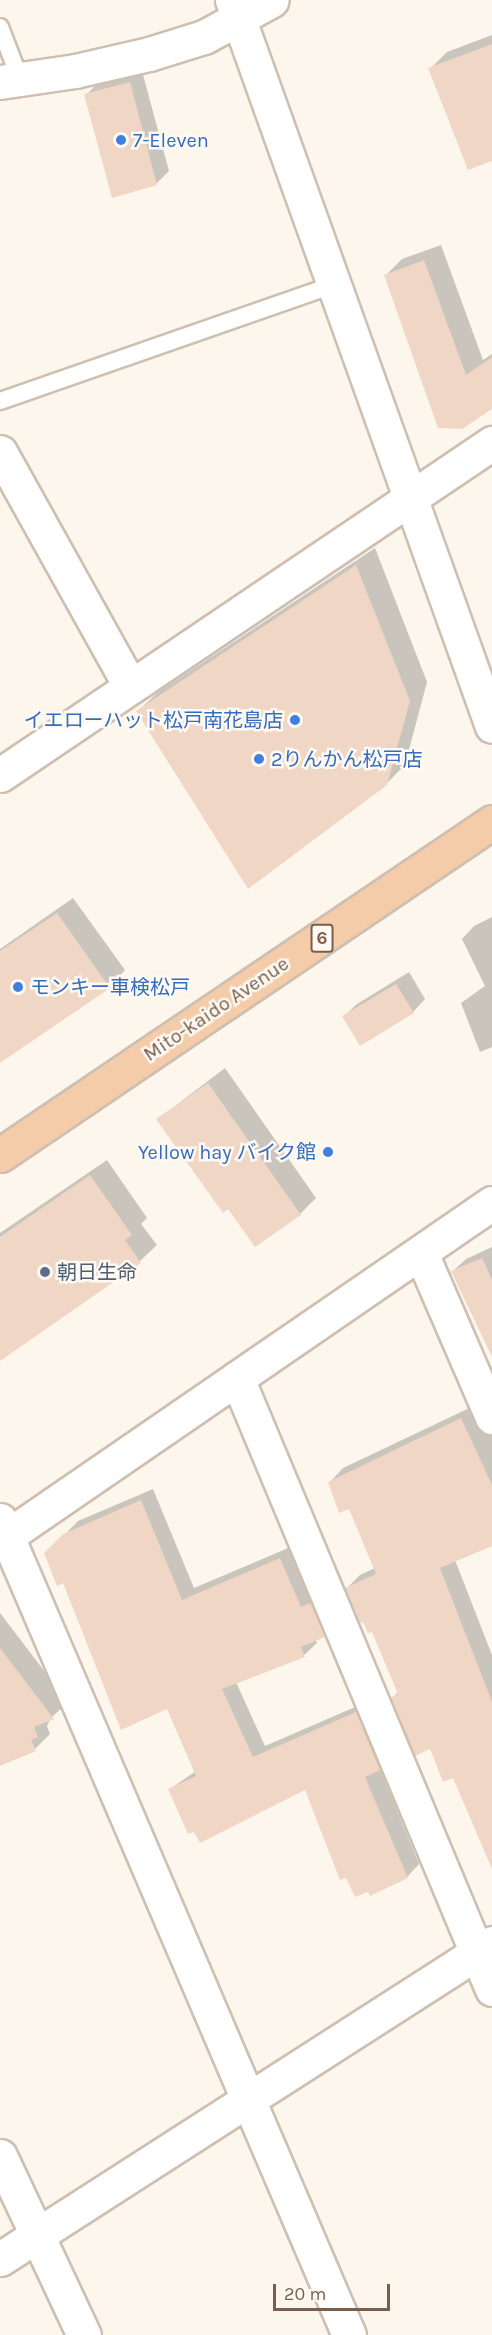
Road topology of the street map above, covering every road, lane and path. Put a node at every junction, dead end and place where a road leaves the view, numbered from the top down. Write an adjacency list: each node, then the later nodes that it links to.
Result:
1 (271, 0): 2 (street)
2 (236, 9): 4 (street); 5 (street)
3 (0, 27): 4 (lane)
4 (10, 80)
5 (333, 285): 6 (lane); 9 (street)
6 (0, 401)
7 (492, 443): 9 (street)
8 (0, 452): 10 (street)
9 (409, 500): 10 (street); 11 (street)
10 (130, 686): 12 (street)
11 (492, 726)
12 (0, 775)
13 (492, 822): 14 (highway, Mito-kaido Avenue / 6)
14 (0, 1155)
15 (492, 1203): 16 (street)
16 (421, 1253): 17 (street); 18 (street)
17 (237, 1378): 19 (street); 20 (street)
18 (492, 1417)
19 (2, 1532): 22 (street)
20 (484, 1948): 21 (street); 22 (street)
21 (492, 1989)
22 (250, 2098): 24 (street); 27 (street)
23 (0, 2156): 24 (street)
24 (35, 2237): 25 (street); 26 (street)
25 (0, 2259)
26 (84, 2335)
27 (349, 2335)

